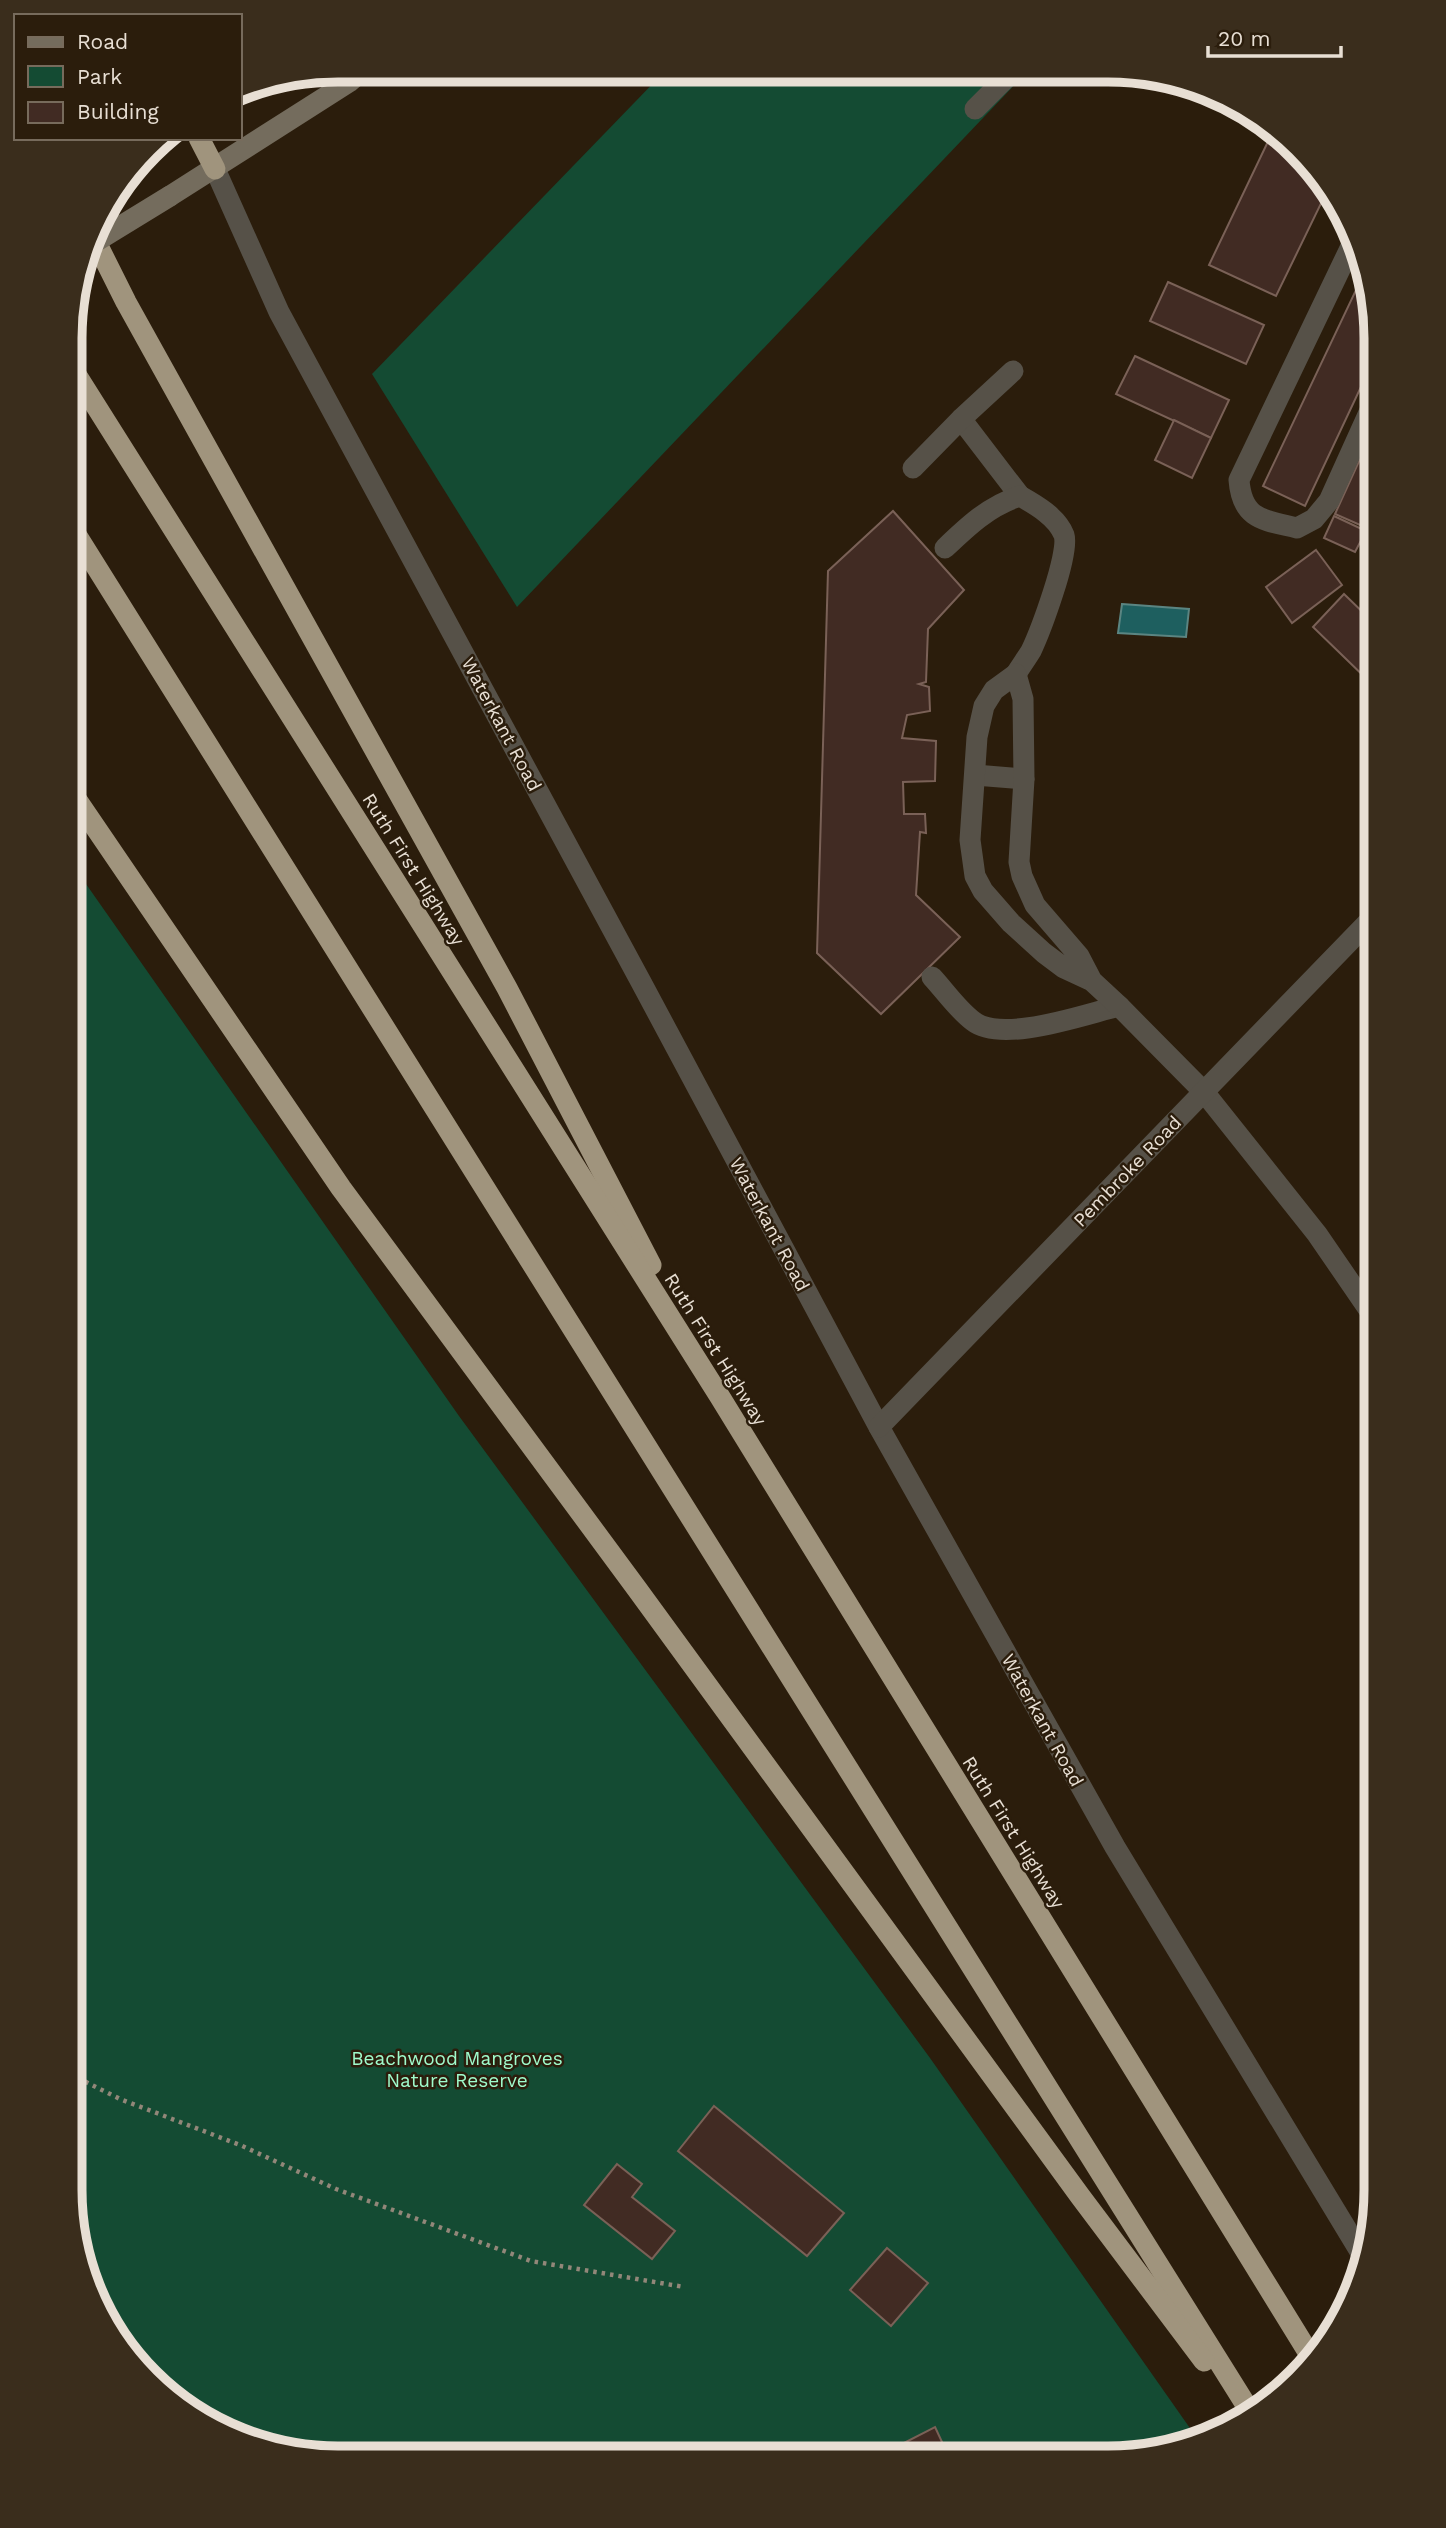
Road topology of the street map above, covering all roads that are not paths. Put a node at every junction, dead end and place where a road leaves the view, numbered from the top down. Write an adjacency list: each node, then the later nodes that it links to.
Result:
1 (349, 82): 5 (main road)
2 (1002, 82): 3 (street)
3 (975, 109)
4 (200, 140): 5 (highway)
5 (215, 169): 6 (main road, bridge); 28 (street, Waterkant Road)
6 (104, 237)
7 (99, 248): 27 (highway)
8 (1348, 252): 12 (street)
9 (1013, 371): 11 (street)
10 (82, 384): 27 (highway, Ruth First Highway)
11 (961, 419): 13 (street); 14 (street)
12 (1364, 423)
13 (913, 468)
14 (1020, 496): 16 (street); 17 (street)
15 (82, 544): 31 (highway)
16 (945, 548)
17 (1016, 674): 18 (street); 19 (street)
18 (975, 775): 19 (street); 23 (street)
19 (1024, 779): 23 (street)
20 (82, 808): 32 (highway)
21 (1364, 926): 25 (street, Pembroke Road)
22 (932, 978): 24 (street)
23 (1092, 981): 24 (street)
24 (1119, 1006): 25 (street)
25 (1204, 1092): 26 (street); 28 (street, Pembroke Road)
26 (1364, 1303)
27 (720, 1397): 30 (highway, Ruth First Highway)
28 (879, 1427): 29 (street, Waterkant Road)
29 (1357, 2247)
30 (1307, 2350)
31 (1246, 2405)
32 (1240, 2409)

